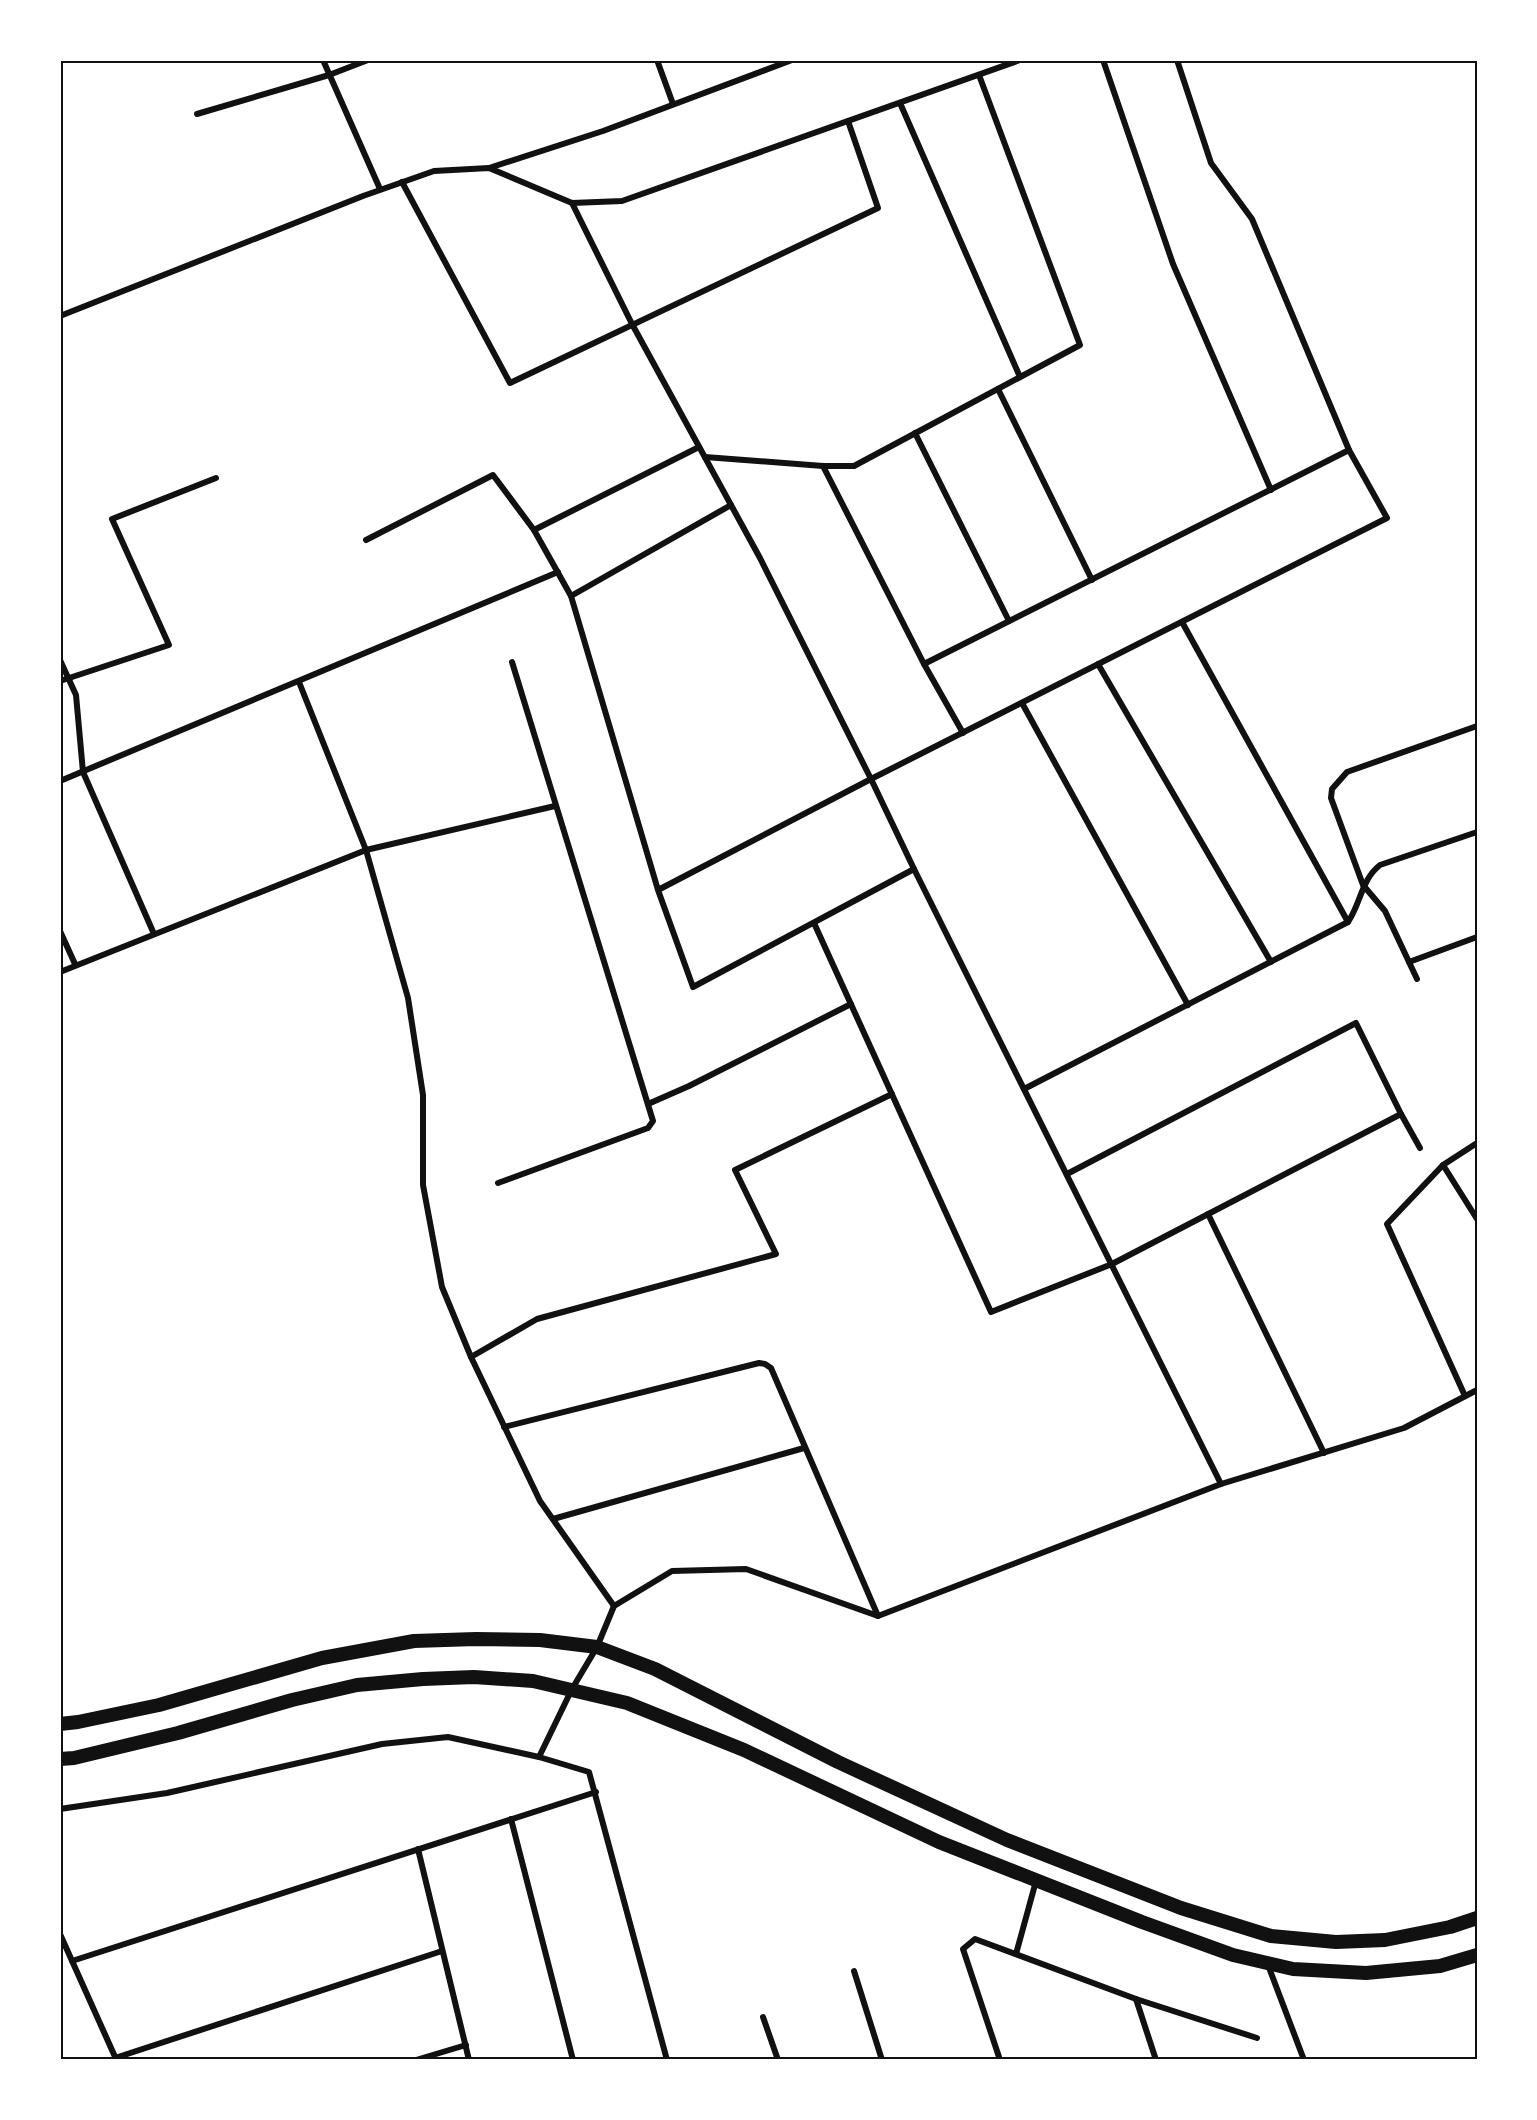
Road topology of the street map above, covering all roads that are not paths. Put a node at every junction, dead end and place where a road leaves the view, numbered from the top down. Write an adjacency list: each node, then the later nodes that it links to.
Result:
1 (323, 60): 10 (street)
2 (368, 60): 10 (street)
3 (657, 60): 13 (street)
4 (769, 60): 9 (street)
5 (792, 60): 9 (street)
6 (1020, 60): 11 (street)
7 (1102, 60): 30 (street)
8 (1177, 60): 26 (street)
9 (772, 67): 13 (street)
10 (329, 75): 14 (street); 18 (street)
11 (979, 75): 12 (street); 22 (street)
12 (900, 103): 15 (street); 22 (street)
13 (673, 104): 16 (street)
14 (196, 114)
15 (848, 121): 19 (street); 21 (street)
16 (489, 168): 17 (street); 19 (street)
17 (402, 182): 18 (street); 21 (street)
18 (380, 189): 20 (street)
19 (572, 203): 21 (street)
20 (60, 316)
21 (632, 324): 25 (street)
22 (1020, 377): 23 (street)
23 (998, 389): 24 (street); 35 (street)
24 (915, 433): 28 (street); 37 (street)
25 (699, 447): 27 (street); 32 (street)
26 (1349, 450): 30 (street); 38 (street)
27 (705, 457): 28 (street); 31 (street)
28 (823, 466): 41 (street)
29 (216, 478): 43 (street)
30 (1271, 490): 35 (street)
31 (731, 505): 36 (street); 50 (street)
32 (534, 530): 33 (street); 34 (street)
33 (366, 540)
34 (558, 572): 36 (street); 45 (street)
35 (1092, 580): 37 (street)
36 (571, 596): 57 (street)
37 (1009, 621): 41 (street)
38 (1182, 622): 42 (street); 58 (street)
39 (60, 660): 43 (street)
40 (512, 662): 52 (street)
41 (924, 664): 48 (street)
42 (1098, 664): 46 (street); 63 (street)
43 (68, 678): 44 (street); 49 (street)
44 (60, 681)
45 (299, 682): 49 (street); 54 (street)
46 (1022, 703): 48 (street); 69 (street)
47 (1477, 726): 56 (street)
48 (963, 733): 50 (street)
49 (83, 772): 51 (street); 61 (street)
50 (872, 779): 55 (street); 57 (street)
51 (60, 782)
52 (555, 806): 54 (street); 72 (street)
53 (1477, 832): 56 (street)
54 (366, 850): 61 (street); 82 (street)
55 (914, 869): 59 (street); 70 (street)
56 (1363, 885): 58 (street); 64 (street)
57 (658, 890): 59 (street)
58 (1348, 922): 63 (street)
59 (814, 923): 68 (street)
60 (60, 931): 65 (street)
61 (154, 933): 65 (street)
62 (1477, 937): 64 (street)
63 (1271, 962): 69 (street)
64 (1409, 962): 67 (street)
65 (75, 964): 66 (street)
66 (60, 972)
67 (1417, 979)
68 (851, 1004): 71 (street); 72 (street)
69 (1188, 1005): 70 (street)
70 (1024, 1089): 77 (street)
71 (892, 1095): 81 (street); 82 (street)
72 (648, 1104): 78 (street)
73 (1401, 1114): 75 (street); 77 (street); 79 (street)
74 (1477, 1143): 76 (street)
75 (1420, 1148)
76 (1443, 1165): 80 (street); 84 (street)
77 (1067, 1174): 81 (street)
78 (498, 1183)
79 (1208, 1214): 81 (street); 87 (street)
80 (1477, 1219)
81 (1112, 1264): 88 (street)
82 (471, 1357): 85 (street)
83 (1477, 1389): 84 (street)
84 (1465, 1396): 87 (street)
85 (504, 1427): 86 (street); 89 (street)
86 (804, 1448): 89 (street); 91 (street)
87 (1324, 1452): 88 (street)
88 (1221, 1484): 91 (street)
89 (553, 1519): 90 (street)
90 (614, 1606): 91 (street); 92 (street)
91 (878, 1616)
92 (597, 1647): 93 (street); 94 (highway); 102 (highway)
93 (572, 1689): 95 (street); 96 (highway); 101 (highway)
94 (60, 1724)
95 (539, 1757): 97 (street); 98 (street)
96 (60, 1759)
97 (596, 1792): 99 (street); 118 (street)
98 (60, 1809)
99 (511, 1819): 100 (street); 117 (street)
100 (418, 1849): 104 (street); 107 (street)
101 (1036, 1881): 105 (street); 108 (highway)
102 (1477, 1918)
103 (60, 1934): 107 (street)
104 (442, 1951): 113 (street); 114 (street)
105 (1016, 1954): 110 (street); 121 (street)
106 (1477, 1955): 108 (highway)
107 (72, 1961): 114 (street)
108 (1267, 1963): 123 (street)
109 (854, 1971): 120 (street)
110 (1136, 1999): 112 (street); 122 (street)
111 (763, 2017): 119 (street)
112 (1257, 2038)
113 (466, 2044): 115 (street); 116 (street)
114 (116, 2059)
115 (416, 2060)
116 (470, 2060)
117 (573, 2060)
118 (667, 2060)
119 (778, 2060)
120 (882, 2060)
121 (1000, 2060)
122 (1156, 2060)
123 (1304, 2060)

